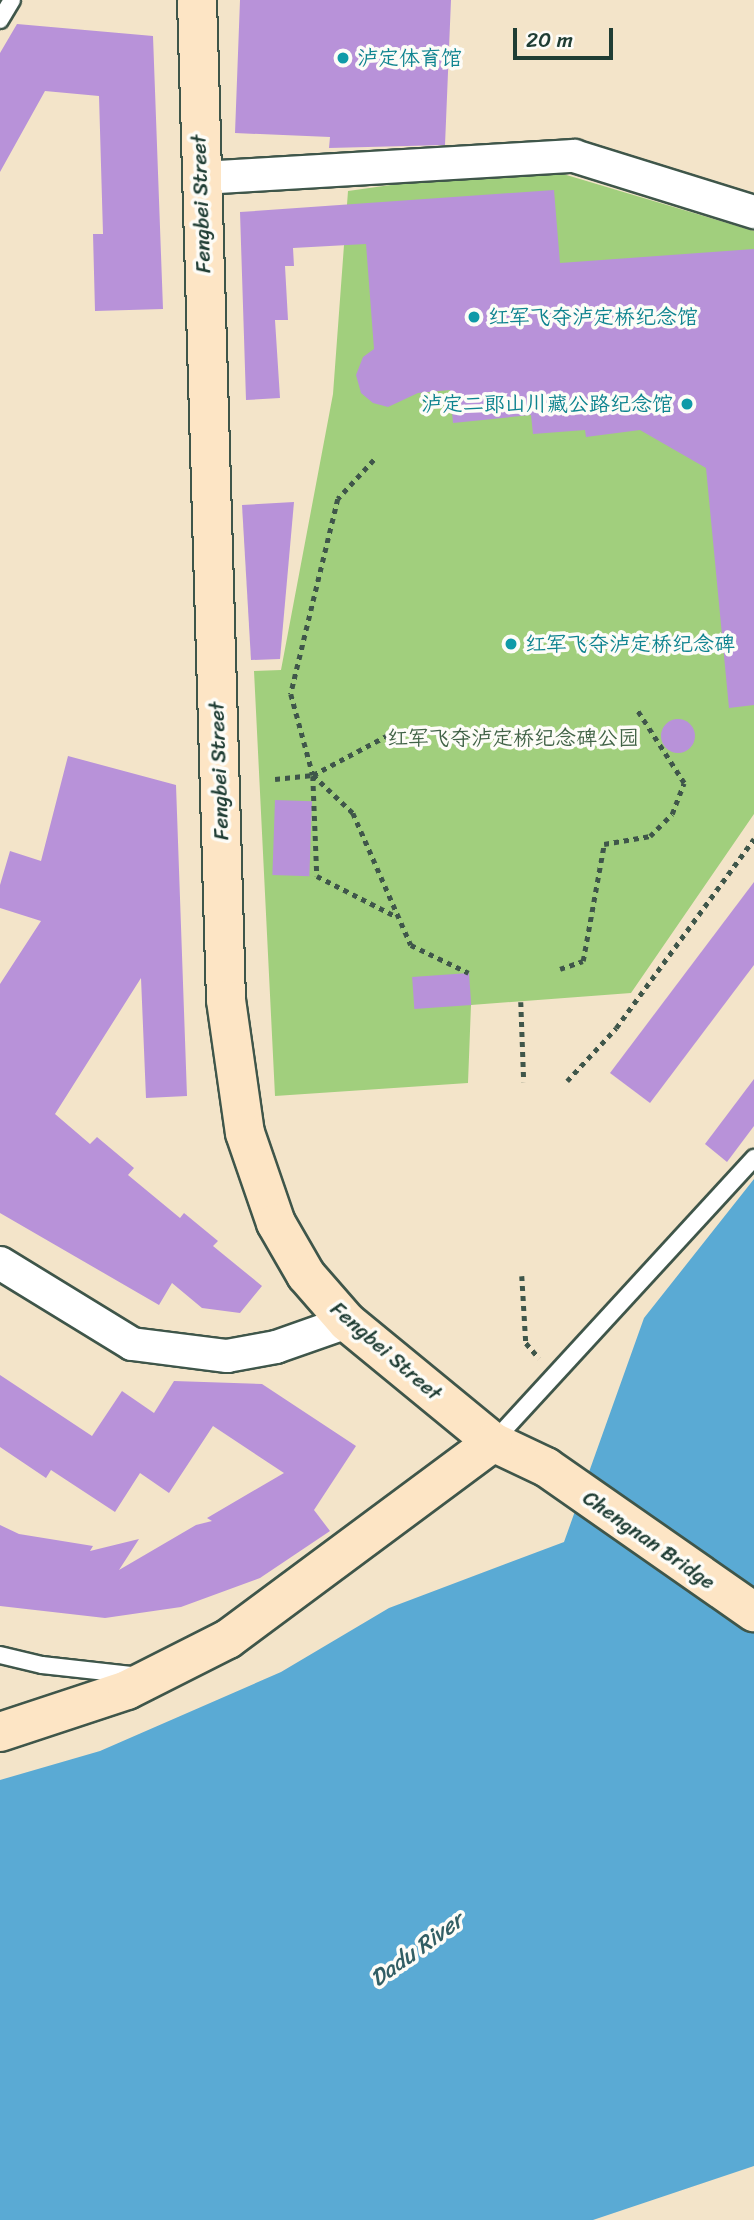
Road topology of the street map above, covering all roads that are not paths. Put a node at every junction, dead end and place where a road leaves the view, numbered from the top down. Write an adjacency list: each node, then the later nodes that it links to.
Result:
1 (12, 0): 3 (lane)
2 (197, 0): 4 (street, Fengbei Street)
3 (0, 20)
4 (201, 178): 5 (street); 8 (street, Fengbei Street)
5 (754, 212)
6 (754, 1158): 9 (lane)
7 (0, 1263): 8 (street)
8 (347, 1322): 9 (street, Fengbei Street)
9 (493, 1442): 10 (street, Fengbei Street); 13 (street)
10 (545, 1467): 11 (street, Chengnan Bridge)
11 (754, 1612)
12 (0, 1655): 13 (lane)
13 (152, 1677): 14 (street)
14 (0, 1732)

